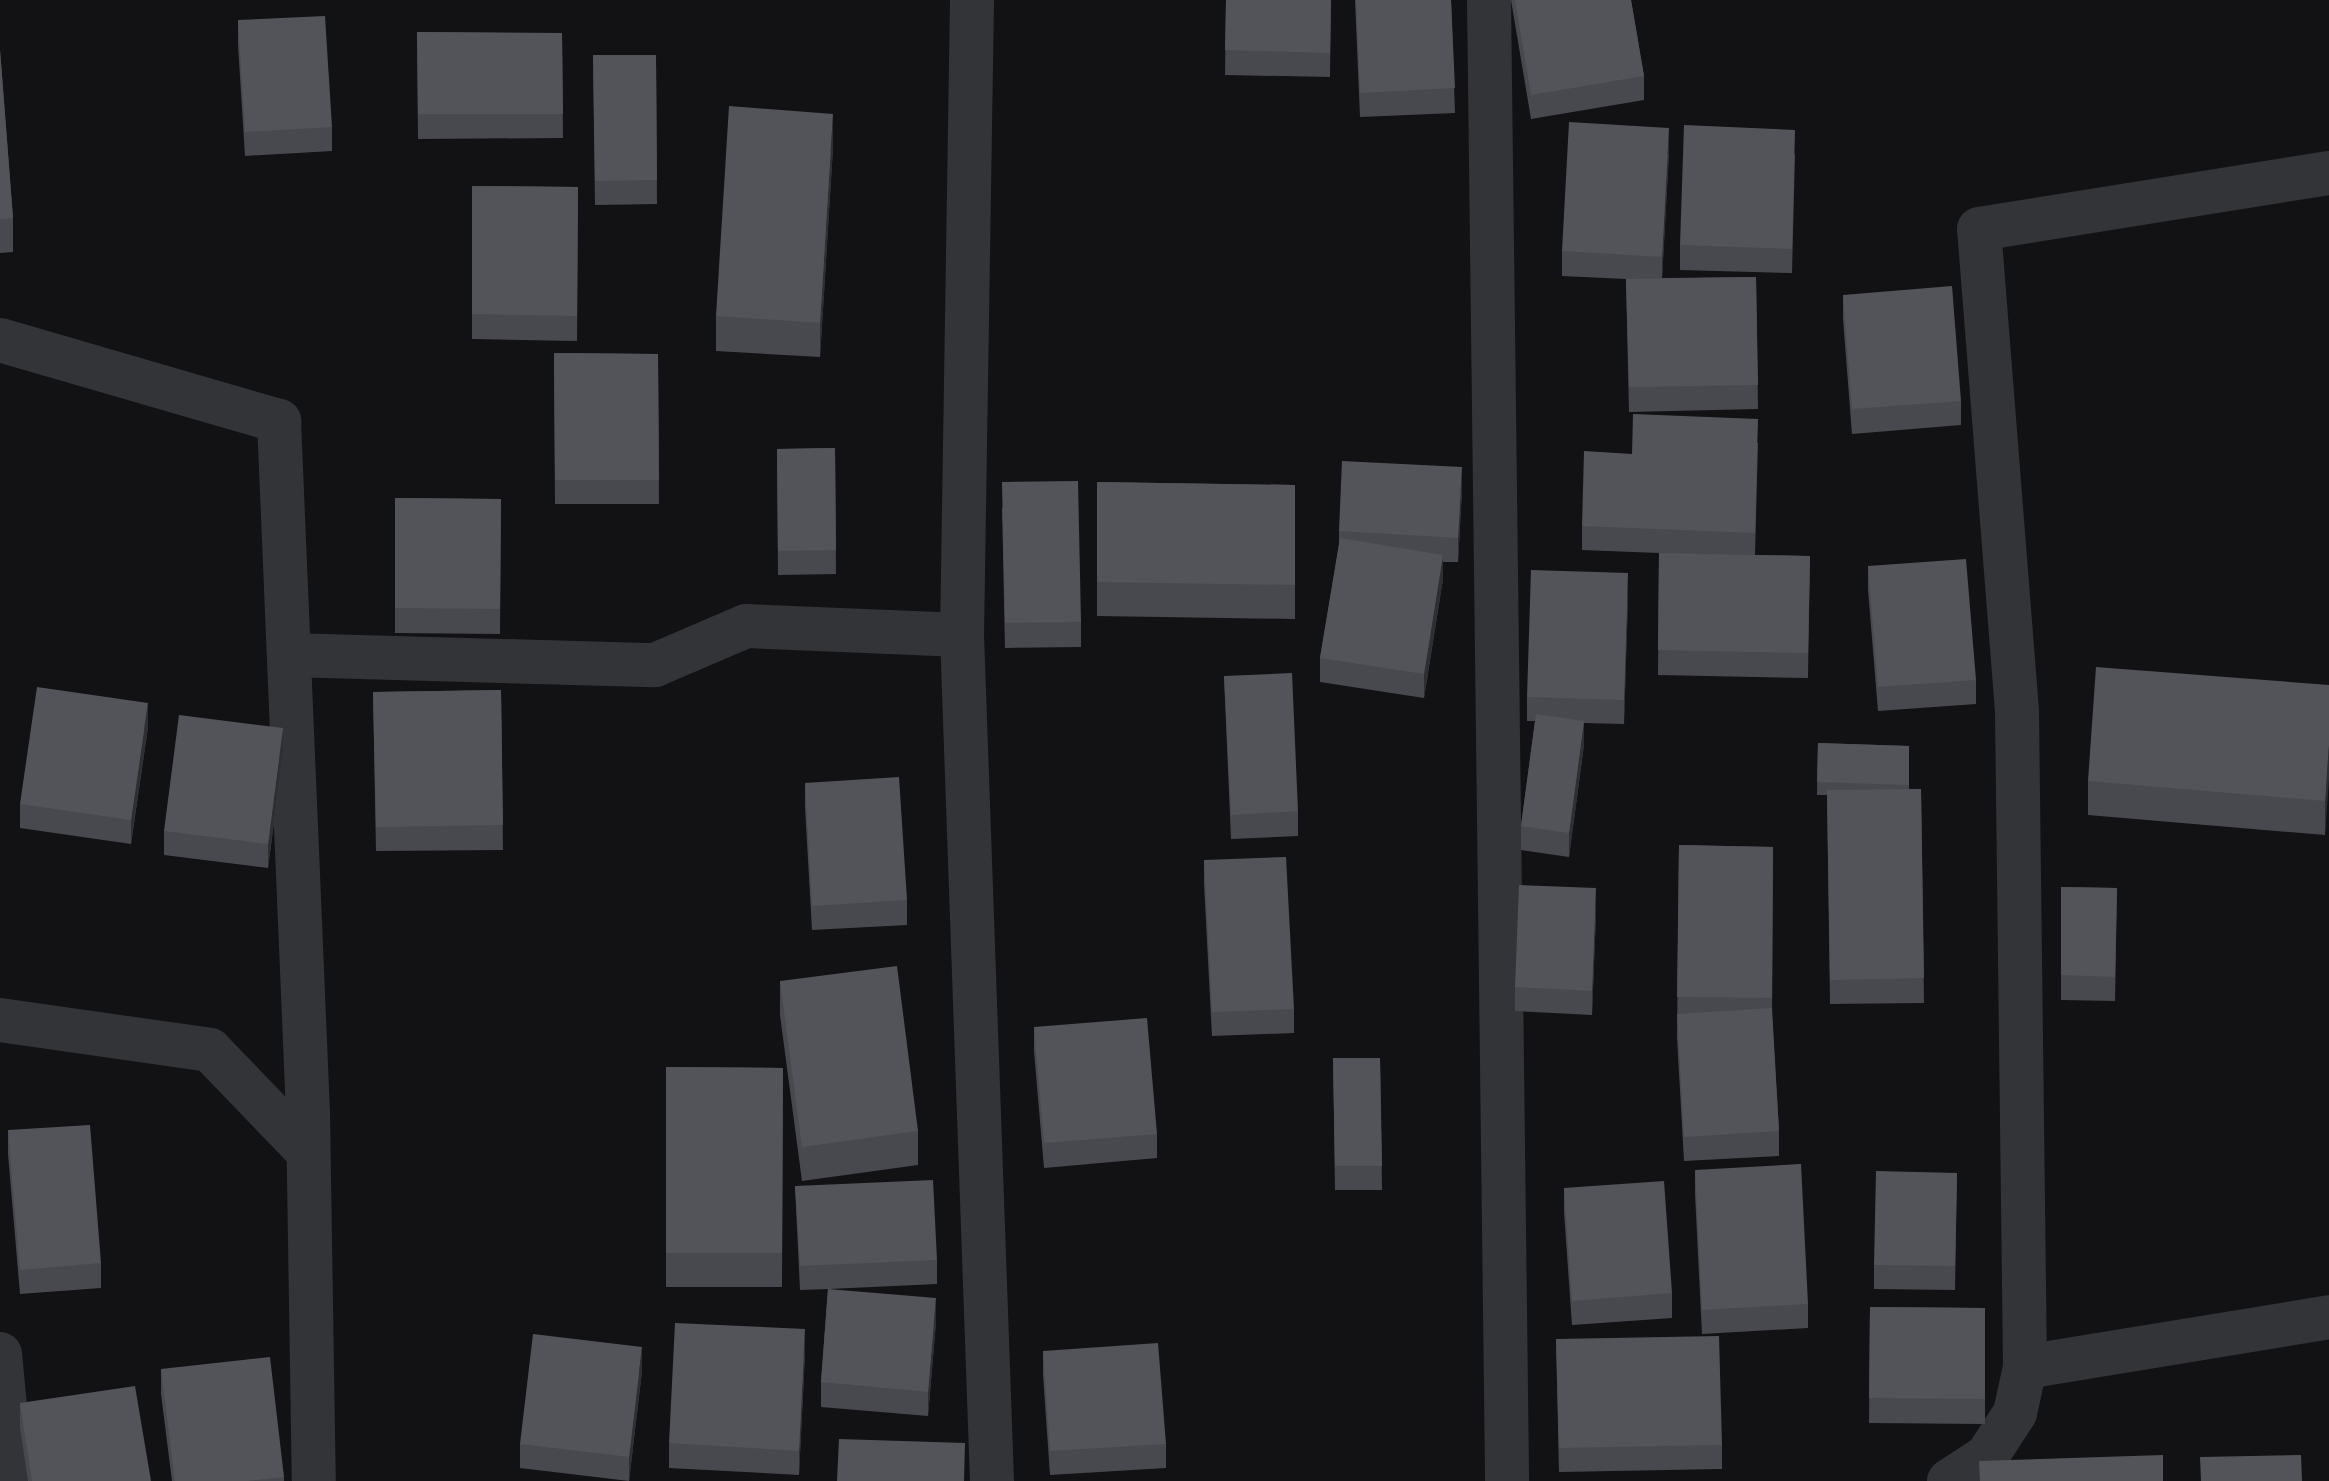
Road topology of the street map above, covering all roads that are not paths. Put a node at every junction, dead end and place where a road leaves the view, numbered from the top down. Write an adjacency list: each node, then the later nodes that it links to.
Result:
1 (972, 0): 5 (street)
2 (1489, 0): 15 (street)
3 (2329, 173): 11 (street)
4 (0, 340): 6 (street)
5 (962, 635): 6 (street); 14 (street)
6 (289, 655): 8 (street)
7 (0, 1020): 8 (street)
8 (308, 1152): 13 (street)
9 (2329, 1317): 11 (street)
10 (0, 1354): 12 (street)
11 (2025, 1367): 16 (street)
12 (12, 1481)
13 (314, 1481)
14 (992, 1481)
15 (1507, 1481)
16 (1949, 1481)

